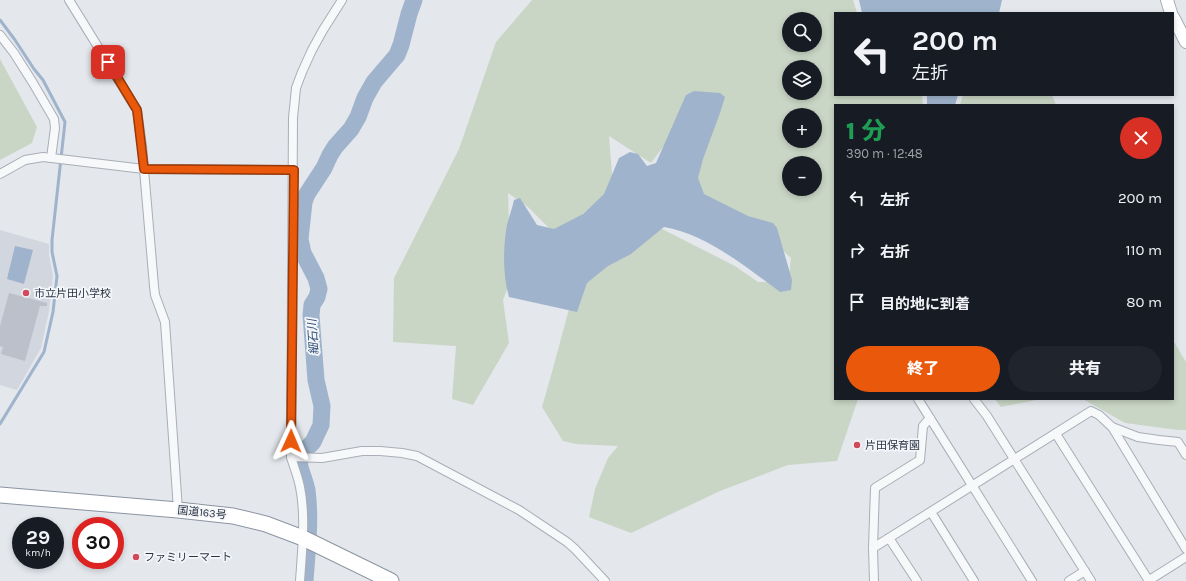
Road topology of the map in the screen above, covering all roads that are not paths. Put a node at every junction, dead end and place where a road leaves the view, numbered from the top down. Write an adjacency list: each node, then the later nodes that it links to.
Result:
1 (69, 0): 9 (street)
2 (342, 0): 10 (street)
3 (1167, 0): 4 (main road)
4 (1171, 12)
5 (1174, 19): 7 (main road)
6 (0, 35): 8 (street)
7 (1186, 42)
8 (53, 158): 9 (street); 11 (street)
9 (144, 169): 10 (street); 22 (street)
10 (294, 170): 18 (street)
11 (0, 174)
12 (919, 400): 14 (street)
13 (975, 400): 19 (street)
14 (930, 418): 20 (street); 26 (street)
15 (1112, 428): 16 (street); 17 (street); 27 (street)
16 (1056, 434): 19 (street); 39 (street)
17 (1186, 455)
18 (293, 457): 24 (street); 32 (street)
19 (1014, 460): 20 (street); 29 (street)
20 (972, 486): 23 (street); 36 (street)
21 (0, 495): 22 (highway, 国道163号)
22 (178, 510): 24 (highway, 国道163号)
23 (931, 512): 25 (street); 35 (street)
24 (303, 538): 30 (street); 31 (highway, 国道163号)
25 (889, 538): 26 (street); 34 (street)
26 (873, 548): 33 (street)
27 (1186, 549)
28 (1186, 557): 39 (street)
29 (1085, 571): 37 (street); 38 (street)
30 (300, 581)
31 (391, 581)
32 (605, 581)
33 (874, 581)
34 (917, 581)
35 (974, 581)
36 (1032, 581)
37 (1069, 581)
38 (1091, 581)
39 (1149, 581)

